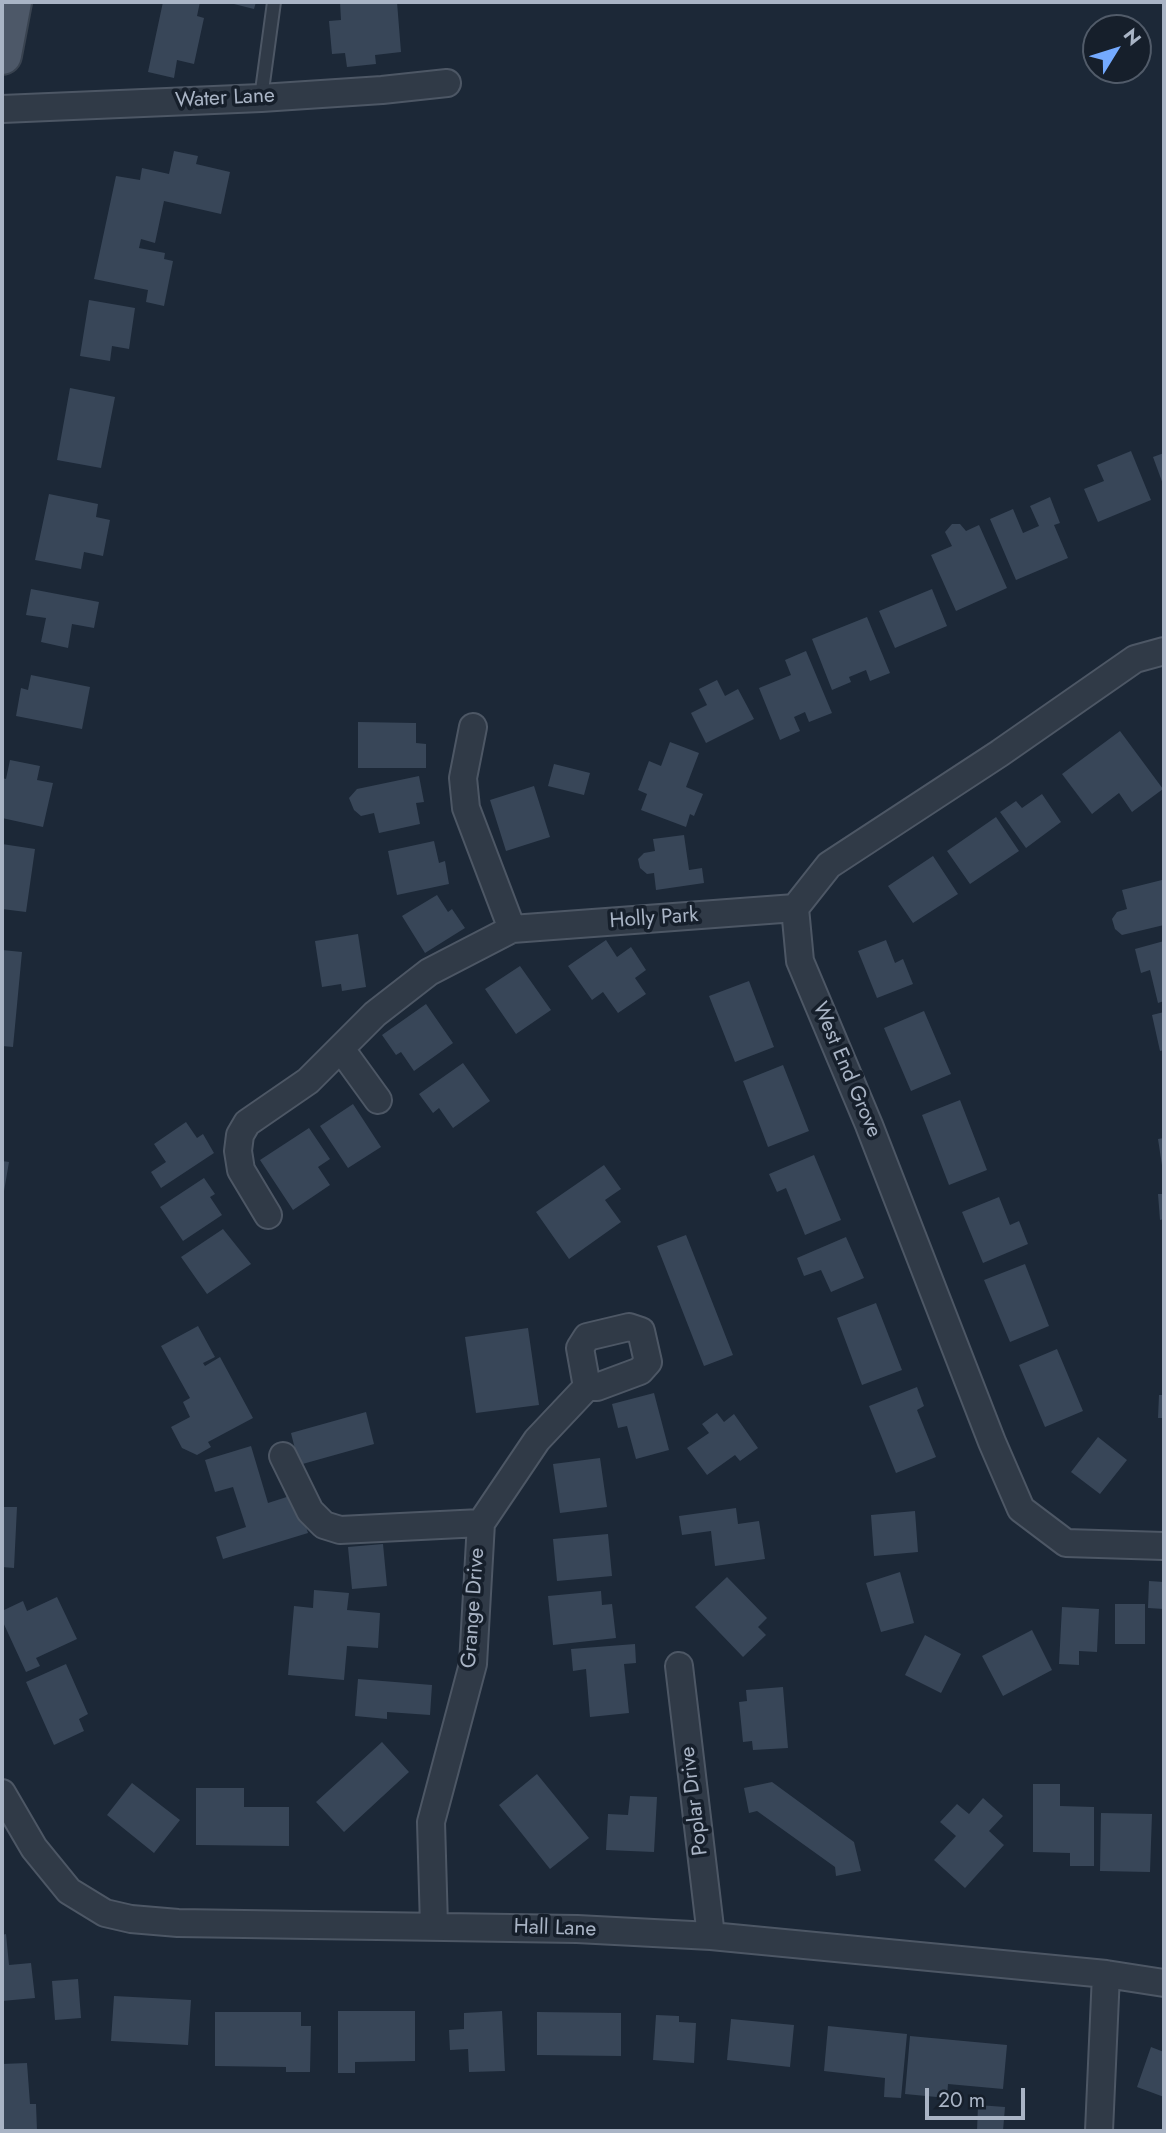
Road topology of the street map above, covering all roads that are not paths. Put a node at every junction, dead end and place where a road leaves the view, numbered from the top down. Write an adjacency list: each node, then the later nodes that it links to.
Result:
1 (12, 2): 3 (main road)
2 (274, 2): 5 (lane)
3 (2, 54)
4 (447, 83): 5 (street, Water Lane)
5 (261, 98): 6 (street, Water Lane)
6 (2, 109)
7 (1164, 651): 9 (street)
8 (473, 727): 10 (street)
9 (795, 908): 10 (street, Holly Park); 17 (street, West End Grove)
10 (512, 929): 11 (street, Holly Park)
11 (341, 1049): 12 (street); 13 (street, Holly Park)
12 (378, 1100)
13 (268, 1215)
14 (587, 1387): 16 (street)
15 (283, 1456): 16 (street, Grange Drive)
16 (481, 1523): 20 (street, Grange Drive)
17 (1164, 1546)
18 (679, 1666): 21 (street, Poplar Drive)
19 (2, 1793): 20 (street, Hall Lane)
20 (434, 1926): 21 (street, Hall Lane)
21 (711, 1936): 22 (street, Hall Lane)
22 (1106, 1974): 23 (street, Hall Lane); 24 (street)
23 (1164, 1983)
24 (1099, 2131)

